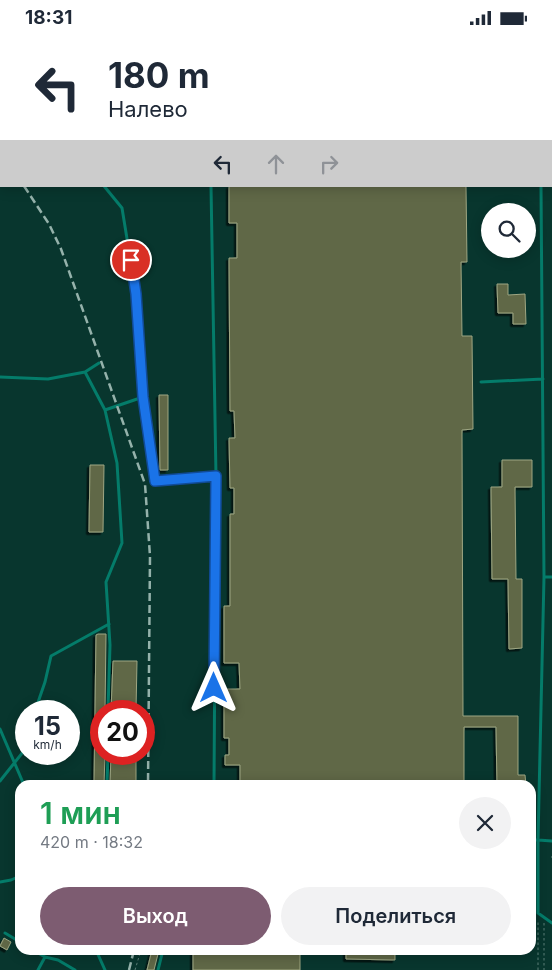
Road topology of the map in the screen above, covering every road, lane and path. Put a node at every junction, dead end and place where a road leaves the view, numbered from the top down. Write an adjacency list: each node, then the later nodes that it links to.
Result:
1 (105, 187): 9 (lane)
2 (212, 187): 11 (lane)
3 (541, 187): 7 (lane)
4 (99, 363): 5 (lane)
5 (85, 372): 6 (lane); 10 (lane)
6 (0, 377)
7 (543, 379): 8 (lane); 12 (lane)
8 (481, 382)
9 (143, 397): 10 (lane); 11 (lane)
10 (105, 410): 14 (lane)
11 (216, 476): 23 (lane)
12 (544, 577): 13 (lane); 25 (lane)
13 (552, 577)
14 (109, 624): 15 (lane); 16 (lane)
15 (39, 700)
16 (108, 700)
17 (0, 729): 18 (lane)
18 (15, 763): 24 (lane)
19 (16, 765): 21 (lane)
20 (108, 765): 22 (lane)
21 (22, 780)
22 (107, 780)
23 (214, 780)
24 (0, 781)
25 (538, 840): 26 (lane); 29 (lane)
26 (552, 841)
27 (15, 878): 28 (lane)
28 (0, 882)
29 (538, 913): 30 (lane); 44 (path)
30 (544, 918): 31 (lane); 45 (path)
31 (552, 923)
32 (4, 933): 33 (lane)
33 (15, 939)
34 (42, 955): 38 (lane)
35 (98, 955): 41 (lane)
36 (140, 955): 42 (path)
37 (162, 955): 43 (lane)
38 (45, 957): 39 (lane); 40 (lane)
39 (38, 970)
40 (75, 970)
41 (105, 970)
42 (135, 970)
43 (158, 970)
44 (538, 970)
45 (544, 970)

